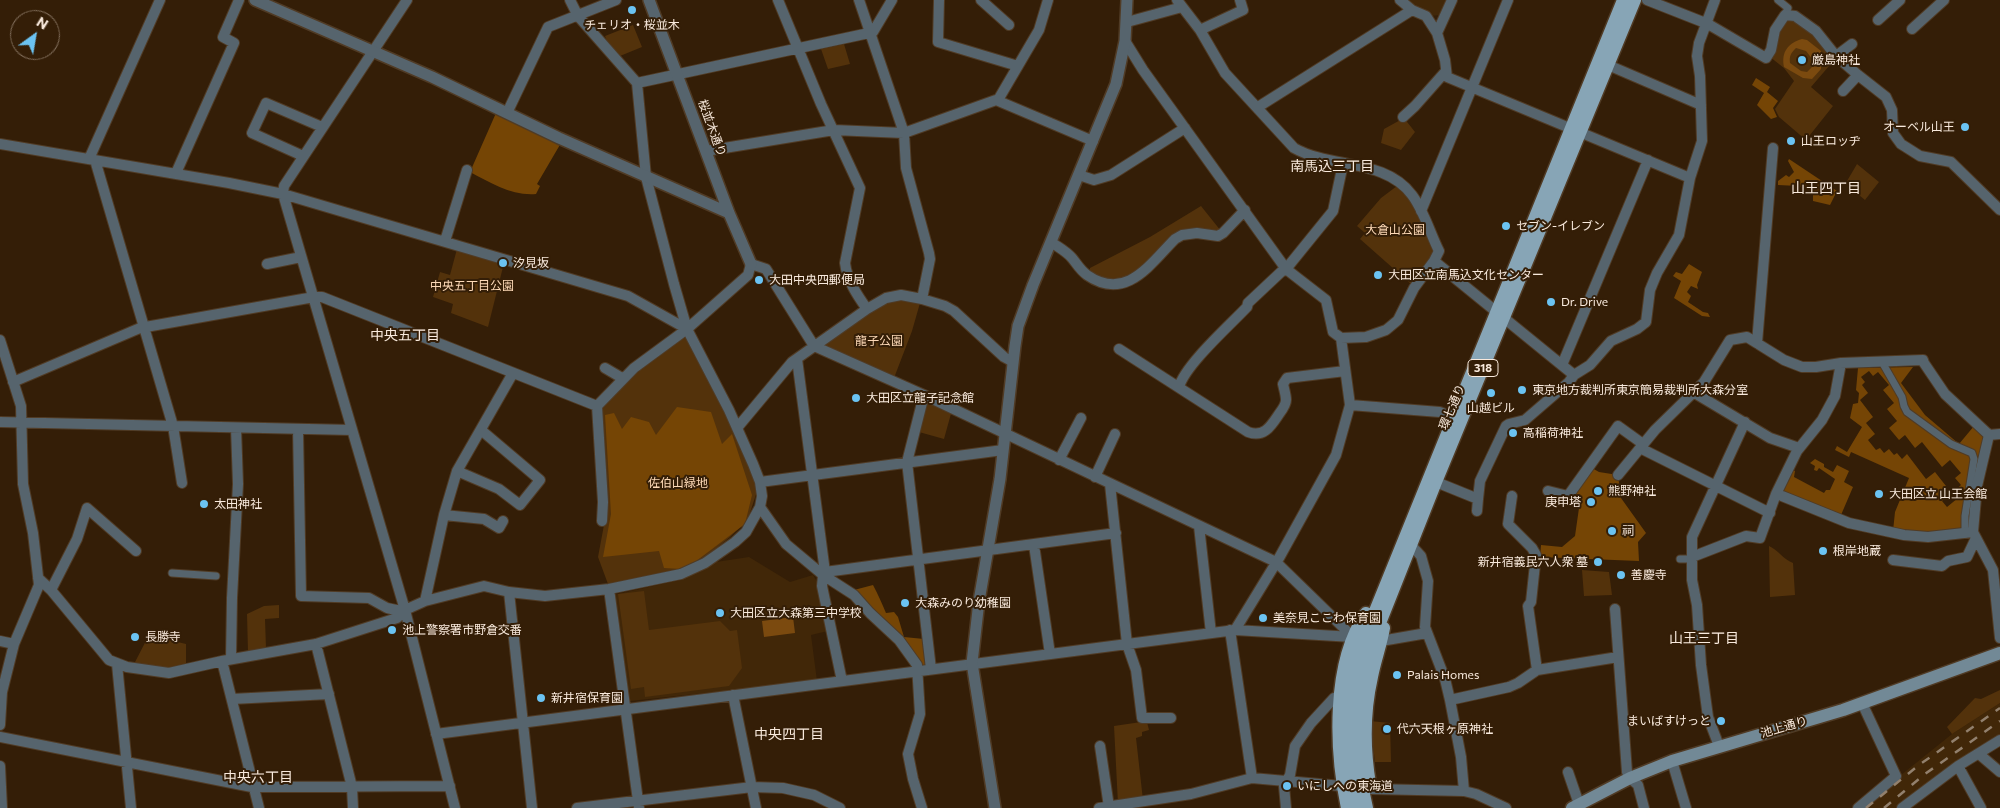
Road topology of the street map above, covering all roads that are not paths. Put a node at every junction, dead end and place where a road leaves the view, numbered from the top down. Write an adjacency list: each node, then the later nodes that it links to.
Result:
1 (160, 0): 66 (street)
2 (240, 0): 70 (street)
3 (255, 0): 41 (street)
4 (407, 0): 41 (street)
5 (570, 0): 29 (street)
6 (616, 0): 29 (street)
7 (649, 0): 46 (street, 桜並木通り)
8 (778, 0): 40 (street)
9 (859, 0): 36 (street)
10 (892, 0): 36 (street)
11 (939, 0): 44 (street)
12 (981, 0): 33 (street)
13 (1048, 0): 44 (street)
14 (1127, 0): 31 (street)
15 (1240, 0): 35 (street)
16 (1400, 0): 27 (street)
17 (1452, 0): 37 (street)
18 (1507, 0): 49 (street)
19 (1623, 0): 59 (main road, 環七通り / 318)
20 (1635, 0): 43 (main road, 環七通り / 318)
21 (1647, 0): 32 (street)
22 (1715, 0): 32 (street)
23 (1778, 0): 28 (street)
24 (1900, 0): 30 (street)
25 (1944, 0): 34 (street)
26 (1179, 4): 31 (street); 35 (street)
27 (1412, 10): 37 (street); 53 (street)
28 (1786, 15): 32 (street); 42 (street)
29 (578, 16): 48 (street); 54 (street)
30 (1878, 20)
31 (1127, 22): 38 (street)
32 (1708, 24): 52 (street)
33 (1009, 25)
34 (1912, 29)
35 (1200, 30): 53 (street)
36 (869, 33): 40 (street); 60 (street)
37 (1437, 33): 45 (street)
38 (1126, 41): 57 (street); 61 (street)
39 (1852, 44): 42 (street)
40 (798, 49): 46 (street); 58 (street)
41 (373, 51): 54 (street); 56 (street)
42 (1836, 56): 47 (street)
43 (1608, 65): 52 (street); 59 (main road, 環七通り / 318)
44 (1018, 66): 51 (street)
45 (1446, 71): 49 (street); 55 (street)
46 (678, 74): 48 (street); 64 (street, 桜並木通り)
47 (1858, 75): 50 (street); 76 (street)
48 (637, 83): 72 (street)
49 (1471, 88): 59 (street); 77 (street)
50 (1843, 92)
51 (998, 100): 60 (street); 61 (street)
52 (1701, 105): 73 (street)
53 (1258, 107): 68 (street)
54 (507, 113): 72 (street)
55 (1403, 117)
56 (322, 127): 65 (street); 65 (street)
57 (1185, 128): 71 (street); 75 (street)
58 (834, 130): 60 (street); 64 (street); 88 (street)
59 (1576, 130): 67 (street); 89 (main road, 環七通り / 318)
60 (904, 132): 87 (street)
61 (1093, 141): 71 (street)
62 (0, 144): 66 (street)
63 (1772, 148): 94 (street)
64 (706, 151): 78 (street, 桜並木通り)
65 (303, 156): 74 (street)
66 (92, 159): 70 (street); 90 (street)
67 (1648, 160): 73 (street); 101 (street)
68 (1343, 164): 77 (street); 85 (street)
69 (467, 170): 79 (street)
70 (176, 173): 74 (street)
71 (1079, 175): 80 (street)
72 (646, 177): 78 (street); 91 (street)
73 (1690, 178): 105 (street)
74 (284, 194): 79 (street); 81 (street)
75 (1245, 210): 80 (street); 85 (street)
76 (2000, 210)
77 (1421, 211): 82 (street)
78 (729, 213): 84 (street, 桜並木通り)
79 (445, 242): 91 (street)
80 (1050, 242): 98 (street)
81 (301, 257): 83 (street); 86 (street)
82 (1434, 261): 89 (street); 92 (street)
83 (267, 264)
84 (751, 264): 91 (street); 95 (street)
85 (1286, 269): 92 (street); 108 (street)
86 (314, 296): 90 (street); 104 (street); 122 (street)
87 (922, 299): 88 (street); 98 (street)
88 (866, 309): 95 (street)
89 (1500, 314): 101 (street); 113 (main road, 環七通り / 318); 138 (main road, 環七通り / 318)
90 (144, 327): 107 (street); 118 (street)
91 (687, 329): 106 (street); 120 (street)
92 (1340, 338): 103 (street)
93 (0, 340): 107 (street)
94 (1757, 343): 100 (street); 109 (street)
95 (814, 346): 97 (street); 110 (street)
96 (1118, 349): 108 (street)
97 (796, 359): 120 (street); 134 (street)
98 (1013, 362): 124 (street)
99 (1882, 362): 100 (street); 127 (street); 154 (street)
100 (1841, 363): 129 (street)
101 (1562, 365): 105 (street)
102 (606, 368): 106 (street)
103 (1345, 371): 108 (street); 111 (street)
104 (514, 372): 112 (street); 123 (street)
105 (1574, 375): 145 (street)
106 (622, 378): 112 (street)
107 (13, 382): 116 (street)
108 (1179, 387)
109 (1693, 392): 117 (street); 128 (street)
110 (924, 394): 124 (street); 132 (street)
111 (1350, 405): 113 (street); 163 (street)
112 (598, 406): 151 (street)
113 (1452, 417): 172 (main road, 環七通り / 318)
114 (1081, 418): 131 (street)
115 (0, 422): 116 (street)
116 (23, 422): 118 (street); 167 (street)
117 (1745, 422): 129 (street); 141 (street)
118 (173, 426): 119 (street); 139 (street)
119 (236, 428): 121 (street); 188 (street)
120 (737, 428): 137 (street)
121 (298, 429): 122 (street); 174 (street)
122 (352, 430): 174 (street)
123 (481, 430): 133 (street); 133 (street)
124 (1005, 434): 130 (street); 131 (street)
125 (1115, 434): 136 (street)
126 (2000, 434): 127 (street)
127 (1989, 435): 154 (street)
128 (1642, 446): 135 (street); 141 (street); 142 (street)
129 (1799, 448): 148 (street)
130 (1003, 450): 132 (street); 157 (street)
131 (1059, 460): 136 (street)
132 (907, 462): 134 (street); 161 (street)
133 (458, 471): 149 (street)
134 (812, 475): 137 (street); 165 (street)
135 (1618, 475)
136 (1095, 477): 140 (street)
137 (760, 482): 146 (street)
138 (1436, 482): 145 (street); 156 (main road, 環七通り / 318)
139 (182, 483)
140 (1110, 484): 152 (street); 153 (street)
141 (1714, 486): 148 (street); 159 (street)
142 (1548, 491)
143 (1512, 496): 193 (street)
144 (1782, 496): 154 (street)
145 (1478, 499): 147 (street)
146 (760, 507): 165 (street); 168 (street)
147 (1477, 511)
148 (1770, 512): 159 (street)
149 (444, 515): 150 (street); 171 (street)
150 (503, 521)
151 (602, 521)
152 (1199, 526): 163 (street); 176 (street)
153 (1116, 533): 155 (street); 184 (street)
154 (1971, 534): 162 (street); 179 (street)
155 (1034, 545): 157 (street); 186 (street)
156 (1411, 545): 172 (main road, 環七通り / 318); 177 (street)
157 (987, 550): 161 (street); 189 (street)
158 (136, 551): 169 (street)
159 (1692, 557): 160 (street); 210 (street)
160 (1680, 559)
161 (917, 560): 165 (street); 191 (street)
162 (1893, 560)
163 (1276, 562): 175 (street); 178 (street)
164 (172, 573): 166 (street)
165 (824, 574): 192 (street); 194 (street)
166 (216, 576)
167 (38, 578): 169 (street); 182 (street)
168 (609, 589): 170 (street); 202 (street)
169 (51, 590): 190 (street)
170 (509, 592): 171 (street); 204 (street)
171 (425, 601): 174 (street)
172 (1382, 602): 178 (main road); 181 (main road); 212 (main road, 環七通り / 318); 212 (main road, 環七通り / 318)
173 (1614, 609): 187 (street)
174 (405, 610): 183 (street); 206 (street)
175 (1232, 630): 176 (street); 178 (street); 219 (street)
176 (1211, 632): 184 (street)
177 (1428, 633): 181 (street); 200 (street)
178 (1353, 637): 198 (main road)
179 (2000, 638)
180 (0, 641): 182 (street)
181 (1381, 641): 228 (main road)
182 (14, 644): 195 (street)
183 (316, 644): 188 (street); 196 (street)
184 (1127, 644): 186 (street); 203 (street)
185 (2000, 653): 201 (main road, 池上通り)
186 (1050, 654): 189 (street)
187 (1618, 657): 193 (street); 220 (street)
188 (226, 660): 190 (street); 199 (street)
189 (972, 663): 191 (street); 243 (street)
190 (118, 664): 214 (street)
191 (931, 669): 192 (street)
192 (918, 670): 194 (street); 242 (street)
193 (1537, 670): 200 (street)
194 (842, 681): 197 (street)
195 (1, 692): 205 (street)
196 (329, 694): 199 (street); 223 (street)
197 (734, 695): 202 (street); 227 (street)
198 (1340, 696): 221 (street); 225 (main road)
199 (232, 699): 226 (street)
200 (1450, 700): 229 (street)
201 (1862, 703): 210 (main road, 池上通り); 252 (street)
202 (626, 709): 204 (street); 230 (street)
203 (1171, 718)
204 (524, 723): 206 (street); 238 (street)
205 (0, 725)
206 (436, 734): 224 (street)
207 (0, 737): 214 (street)
208 (2000, 740): 211 (street)
209 (1100, 746): 232 (street)
210 (1719, 746): 213 (main road, 池上通り)
211 (1978, 754): 216 (street); 218 (street)
212 (1352, 757): 246 (main road, 環七通り / 318); 247 (main road, 環七通り / 318)
213 (1672, 761): 220 (main road, 池上通り); 251 (street)
214 (126, 763): 226 (street); 234 (street)
215 (0, 766): 222 (street)
216 (1958, 766): 253 (street); 254 (street)
217 (1568, 772): 231 (street)
218 (2000, 772)
219 (1252, 778): 221 (street); 232 (street)
220 (1630, 778): 231 (main road, 池上通り); 250 (street)
221 (1286, 781): 225 (street); 244 (street)
222 (0, 785): 233 (street)
223 (352, 786): 224 (street); 226 (street); 236 (street)
224 (450, 786): 237 (street)
225 (1342, 786): 245 (main road)
226 (254, 787): 235 (street)
227 (752, 787): 230 (street); 240 (street); 241 (street)
228 (1370, 789): 229 (street); 248 (main road)
229 (1464, 791): 249 (street)
230 (639, 804): 239 (street)
231 (1575, 806)
232 (1104, 807)
233 (2, 808)
234 (131, 808)
235 (259, 808)
236 (353, 808)
237 (455, 808)
238 (532, 808)
239 (578, 808)
240 (756, 808)
241 (840, 808)
242 (922, 808)
243 (995, 808)
244 (1286, 808)
245 (1347, 808)
246 (1357, 808)
247 (1367, 808)
248 (1375, 808)
249 (1506, 808)
250 (1644, 808)
251 (1686, 808)
252 (1858, 808)
253 (1902, 808)
254 (1981, 808)

